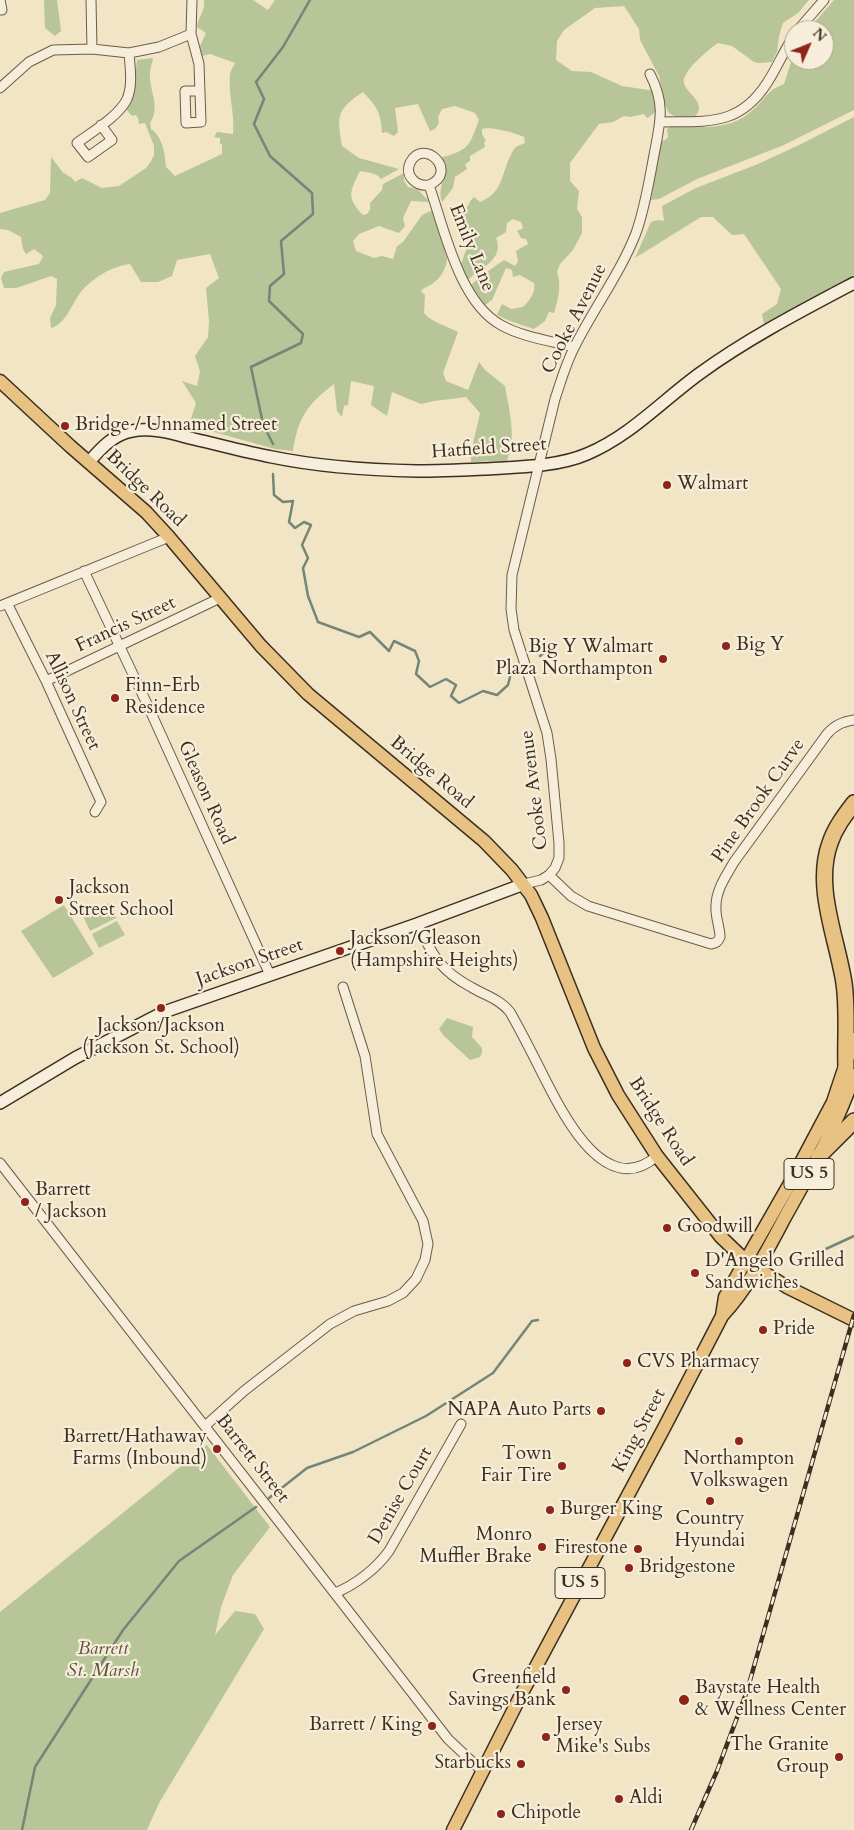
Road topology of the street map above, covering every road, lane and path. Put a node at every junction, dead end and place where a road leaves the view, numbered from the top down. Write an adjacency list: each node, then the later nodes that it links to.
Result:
1 (0, 0): 5 (street)
2 (91, 0): 8 (street)
3 (192, 0): 7 (street)
4 (824, 0): 6 (street)
5 (0, 10)
6 (807, 20)
7 (191, 34): 9 (street); 13 (street)
8 (92, 49): 9 (street); 12 (street)
9 (129, 53): 15 (street)
10 (784, 53): 14 (street)
11 (650, 74): 14 (street, Cooke Avenue)
12 (1, 85)
13 (200, 91)
14 (660, 122): 18 (street, Cooke Avenue)
15 (102, 125)
16 (429, 185): 18 (street, Emily Lane)
17 (854, 283): 21 (street, Hatfield Street)
18 (574, 347): 21 (street, Cooke Avenue)
19 (0, 381): 20 (main road, Bridge Road)
20 (89, 462): 21 (street, Hatfield Street); 22 (main road, Bridge Road)
21 (540, 465): 31 (street, Cooke Avenue)
22 (169, 537): 23 (street); 24 (main road, Bridge Road)
23 (84, 571): 25 (street); 26 (street, Gleason Road)
24 (220, 598): 26 (street, Francis Street); 32 (main road, Bridge Road)
25 (4, 604): 27 (street, Allison Street)
26 (119, 646): 27 (street, Francis Street); 34 (street, Gleason Road)
27 (46, 681): 30 (street, Allison Street)
28 (854, 720): 31 (street, Pine Brook Curve)
29 (854, 804): 37 (highway)
30 (95, 812)
31 (549, 875): 32 (street, Cooke Avenue)
32 (524, 884): 33 (street, Jackson Street); 40 (main road, Bridge Road)
33 (417, 924): 34 (street, Jackson Street); 40 (street)
34 (270, 975): 38 (street, Jackson Street)
35 (343, 987): 46 (street)
36 (854, 1038): 37 (main road, US 5)
37 (850, 1071): 41 (main road, US 5); 43 (main road, US 5)
38 (0, 1103)
39 (854, 1121): 41 (highway)
40 (657, 1156): 43 (main road, Bridge Road)
41 (819, 1156): 43 (main road, US 5)
42 (0, 1163): 46 (street, Barrett Street)
43 (751, 1265): 44 (main road, Bridge Road); 48 (main road, King Street / US 5)
44 (854, 1320)
45 (461, 1424): 47 (street, Denise Court)
46 (205, 1426): 47 (street, Barrett Street)
47 (335, 1593): 48 (street, Barrett Street)
48 (482, 1771): 49 (main road, King Street / US 5)
49 (454, 1830)

